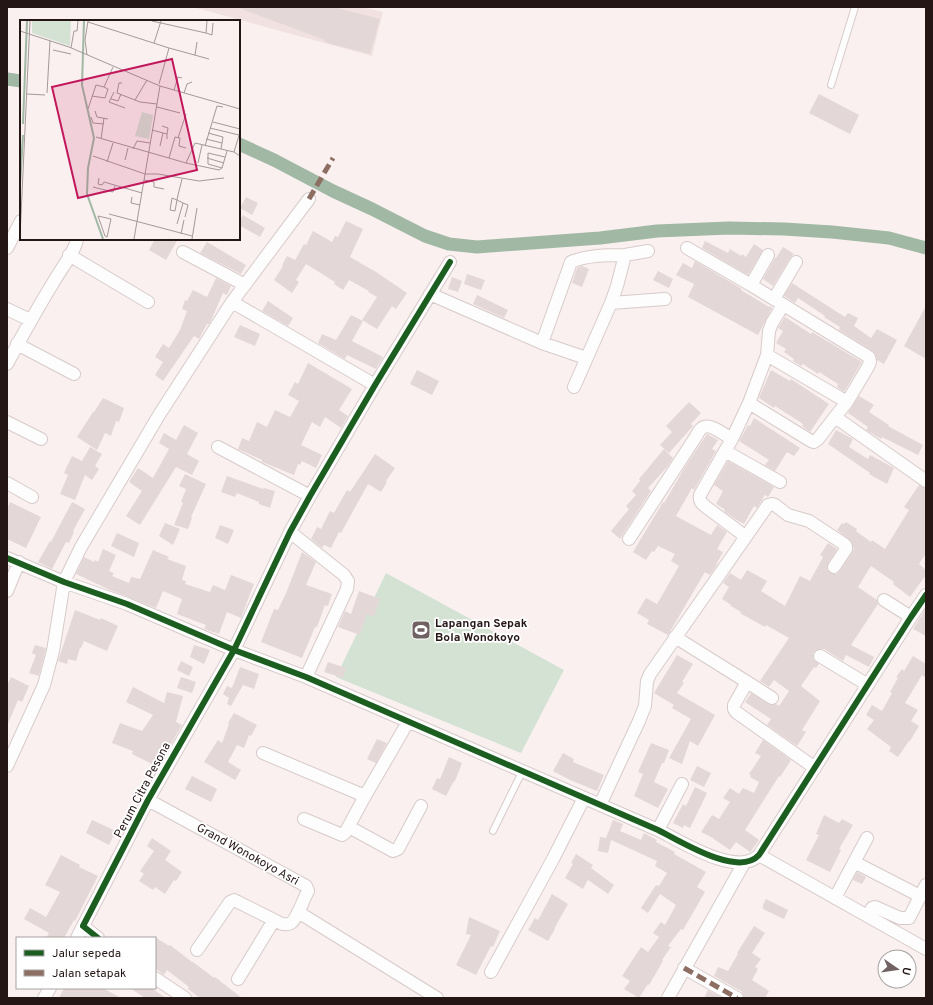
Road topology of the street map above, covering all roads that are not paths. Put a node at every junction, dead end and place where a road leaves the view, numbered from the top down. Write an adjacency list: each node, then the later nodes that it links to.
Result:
1 (856, 7): 2 (lane)
2 (831, 85)
3 (309, 199): 16 (street)
4 (20, 223): 6 (street)
5 (77, 240): 11 (street)
6 (7, 248)
7 (687, 248): 15 (street)
8 (648, 251): 10 (street)
9 (183, 252): 16 (street)
10 (625, 254): 22 (street); 25 (street)
11 (69, 255): 19 (street); 24 (street)
12 (768, 255): 15 (street)
13 (450, 262): 17 (street, Perum Citra Pesona)
14 (796, 262): 21 (street)
15 (751, 285): 21 (street)
16 (245, 286): 20 (street)
17 (430, 294): 25 (street); 31 (street, Perum Citra Pesona)
18 (665, 299): 22 (street)
19 (148, 302)
20 (232, 302): 31 (street); 52 (street)
21 (779, 302): 27 (street); 33 (street)
22 (611, 303): 28 (street)
23 (7, 310): 24 (street)
24 (30, 320): 26 (street)
25 (542, 342): 28 (street)
26 (17, 344): 29 (street); 30 (street)
27 (767, 355): 33 (street); 34 (street)
28 (586, 358): 32 (street)
29 (7, 364)
30 (74, 374)
31 (375, 386): 44 (street, Perum Citra Pesona)
32 (574, 387)
33 (847, 402): 35 (street)
34 (749, 403): 35 (street); 38 (street)
35 (835, 417): 41 (street)
36 (7, 422): 37 (street)
37 (40, 439)
38 (732, 439): 40 (street); 48 (street)
39 (218, 447): 44 (street)
40 (725, 451): 42 (street); 47 (street)
41 (926, 481)
42 (780, 482)
43 (7, 483): 45 (street)
44 (310, 496): 46 (street, Perum Citra Pesona)
45 (32, 497)
46 (290, 532): 58 (street, Perum Citra Pesona); 60 (street)
47 (748, 532): 51 (street); 57 (street)
48 (628, 540)
49 (7, 558): 50 (street)
50 (19, 562): 52 (street); 53 (street)
51 (834, 567)
52 (64, 582): 58 (street); 66 (street)
53 (7, 591)
54 (926, 595): 56 (street)
55 (884, 600): 56 (street)
56 (911, 617): 62 (street)
57 (675, 637): 61 (street); 73 (street)
58 (234, 650): 60 (street); 72 (street, Perum Citra Pesona)
59 (820, 656): 62 (street)
60 (306, 677): 64 (street)
61 (747, 682): 63 (street); 67 (street)
62 (868, 685): 67 (street)
63 (772, 698)
64 (408, 722): 68 (street); 70 (street)
65 (263, 753): 70 (street)
66 (7, 766)
67 (815, 768): 80 (street)
68 (522, 772): 71 (street); 78 (lane)
69 (682, 784): 77 (street)
70 (365, 796): 76 (street)
71 (584, 798): 73 (street); 94 (street)
72 (148, 800): 85 (street, Grand Wonokoyo Asri); 88 (street, Perum Citra Pesona)
73 (600, 805): 77 (street)
74 (421, 806): 76 (street)
75 (304, 819): 76 (street)
76 (349, 827)
77 (658, 830): 82 (street)
78 (493, 831)
79 (867, 838): 81 (street)
80 (759, 855): 82 (street); 84 (street)
81 (854, 862): 83 (street); 84 (street)
82 (744, 863): 93 (street)
83 (923, 890): 86 (street)
84 (835, 898): 86 (street)
85 (298, 912): 87 (street, Grand Wonokoyo Asri); 100 (street)
86 (868, 916): 91 (street)
87 (274, 920): 92 (street, Grand Wonokoyo Asri); 96 (street)
88 (83, 926): 89 (street, Perum Citra Pesona); 90 (street)
89 (78, 937)
90 (97, 937)
91 (926, 949)
92 (197, 950)
93 (684, 968): 101 (street); 102 (street)
94 (491, 972)
95 (156, 979): 99 (street)
96 (238, 979)
97 (49, 989): 98 (street)
98 (44, 998)
99 (186, 998)
100 (438, 998)
101 (668, 998)
102 (736, 998)

